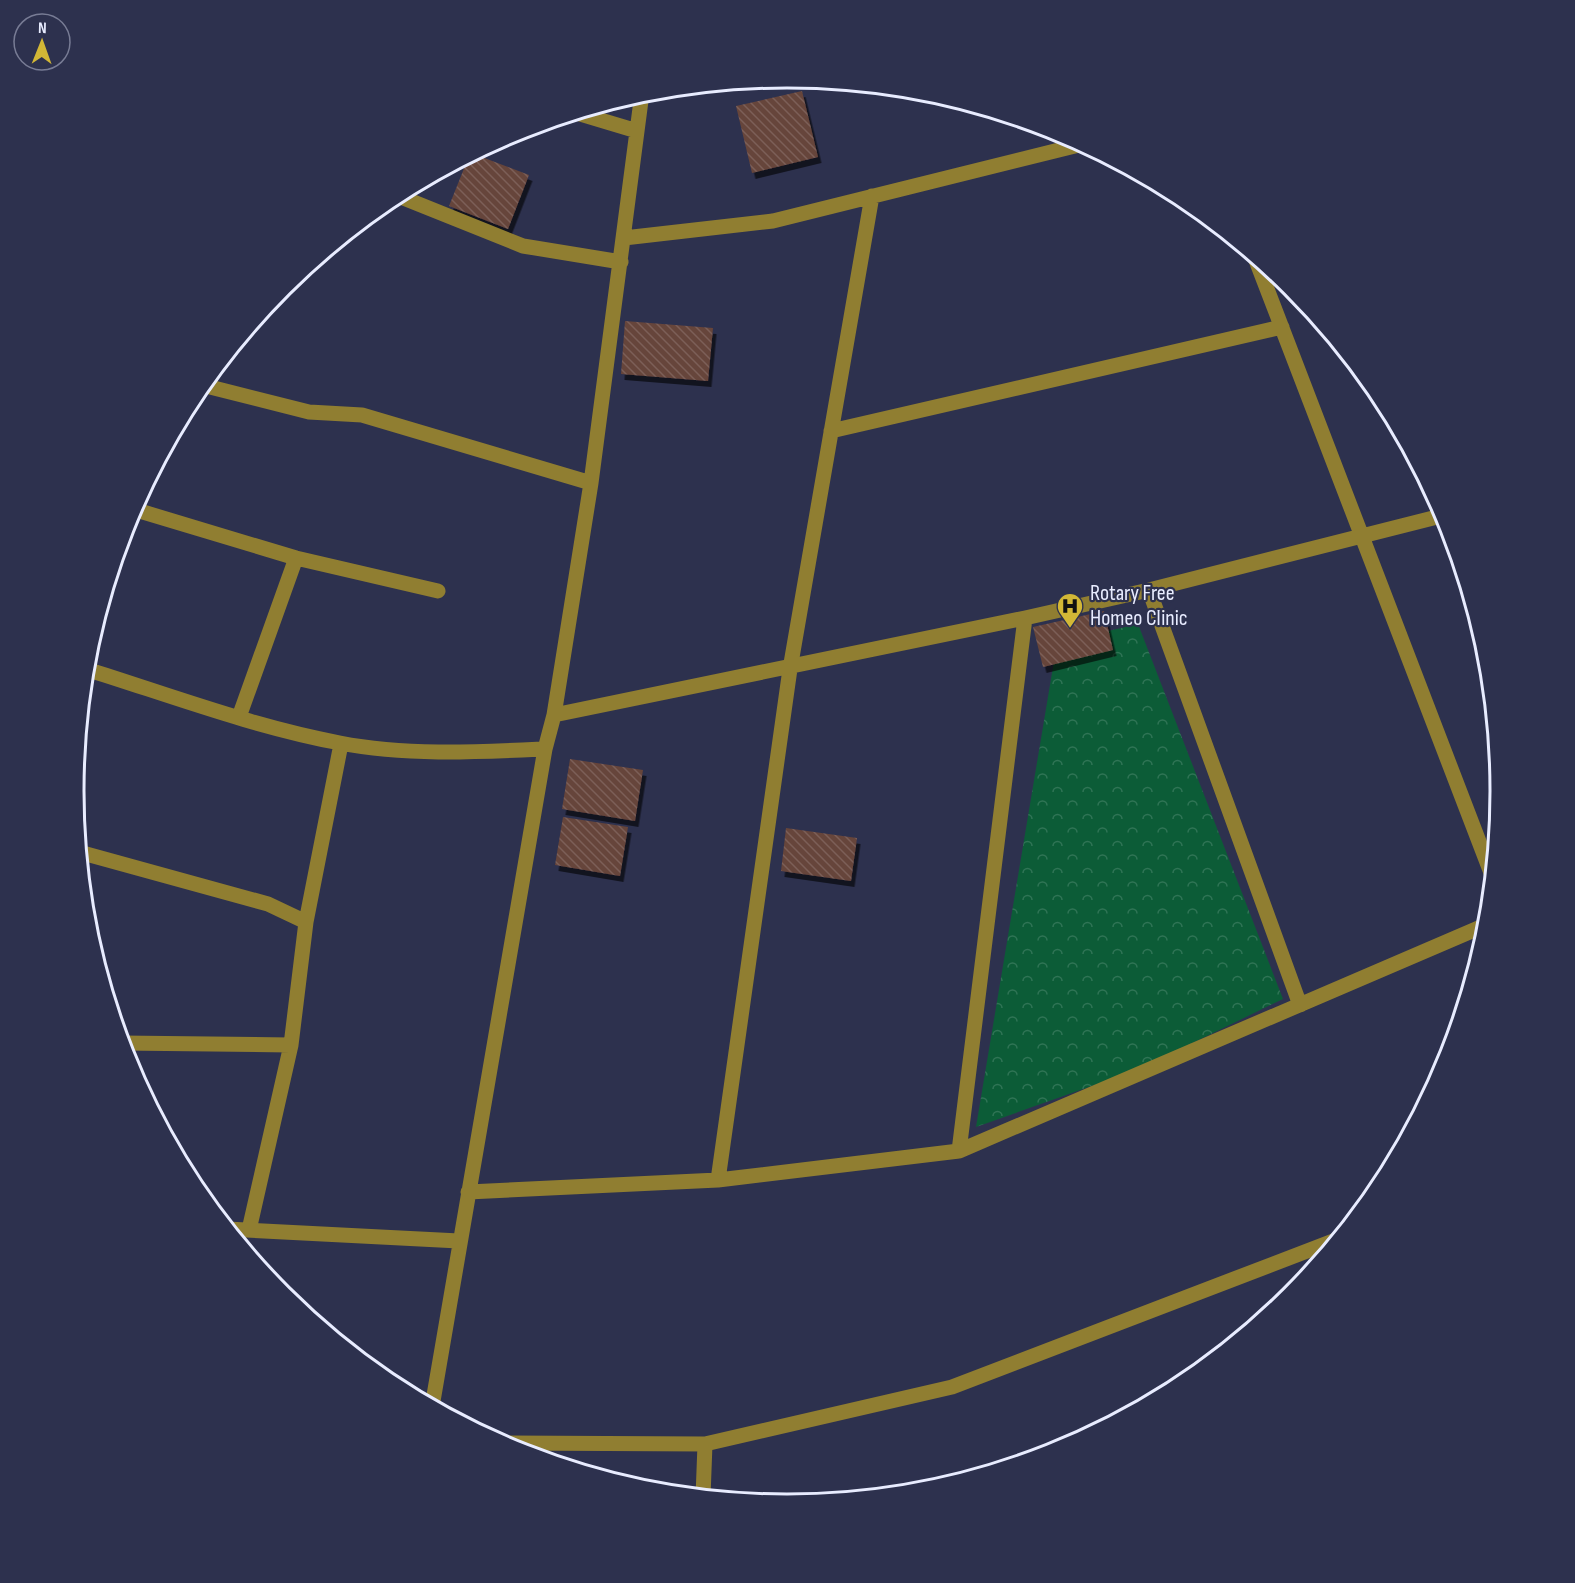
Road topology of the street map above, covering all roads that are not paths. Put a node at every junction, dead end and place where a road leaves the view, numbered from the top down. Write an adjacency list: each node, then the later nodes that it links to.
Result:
1 (640, 104): 3 (street)
2 (590, 117): 3 (street)
3 (637, 130): 7 (street)
4 (1069, 147): 5 (street)
5 (872, 196): 7 (street); 12 (street)
6 (408, 200): 8 (street)
7 (624, 238): 8 (street)
8 (621, 262): 13 (street)
9 (1260, 271): 10 (street)
10 (1281, 327): 12 (street); 16 (street)
11 (212, 388): 13 (street)
12 (831, 431): 21 (street)
13 (591, 483): 23 (street)
14 (143, 512): 17 (street)
15 (1435, 517): 16 (street)
16 (1360, 536): 18 (street); 28 (street)
17 (296, 558): 19 (street); 24 (street)
18 (1149, 590): 20 (street); 31 (street)
19 (438, 591)
20 (1025, 618): 21 (street); 34 (street)
21 (790, 669): 23 (street); 35 (street)
22 (95, 672): 24 (street)
23 (554, 715): 26 (street)
24 (239, 717): 25 (street)
25 (341, 744): 26 (street); 29 (street)
26 (545, 749): 36 (street)
27 (87, 854): 29 (street)
28 (1487, 862)
29 (306, 922): 33 (street)
30 (1477, 929): 31 (street)
31 (1300, 1005): 34 (street)
32 (131, 1043): 33 (street)
33 (291, 1045): 38 (street)
34 (959, 1151): 35 (street)
35 (718, 1180): 36 (street)
36 (468, 1192): 39 (street)
37 (237, 1229): 38 (street)
38 (249, 1230): 39 (street)
39 (459, 1241): 41 (street)
40 (1325, 1244): 43 (street)
41 (433, 1399)
42 (523, 1443): 43 (street)
43 (705, 1444): 44 (street)
44 (703, 1490)

